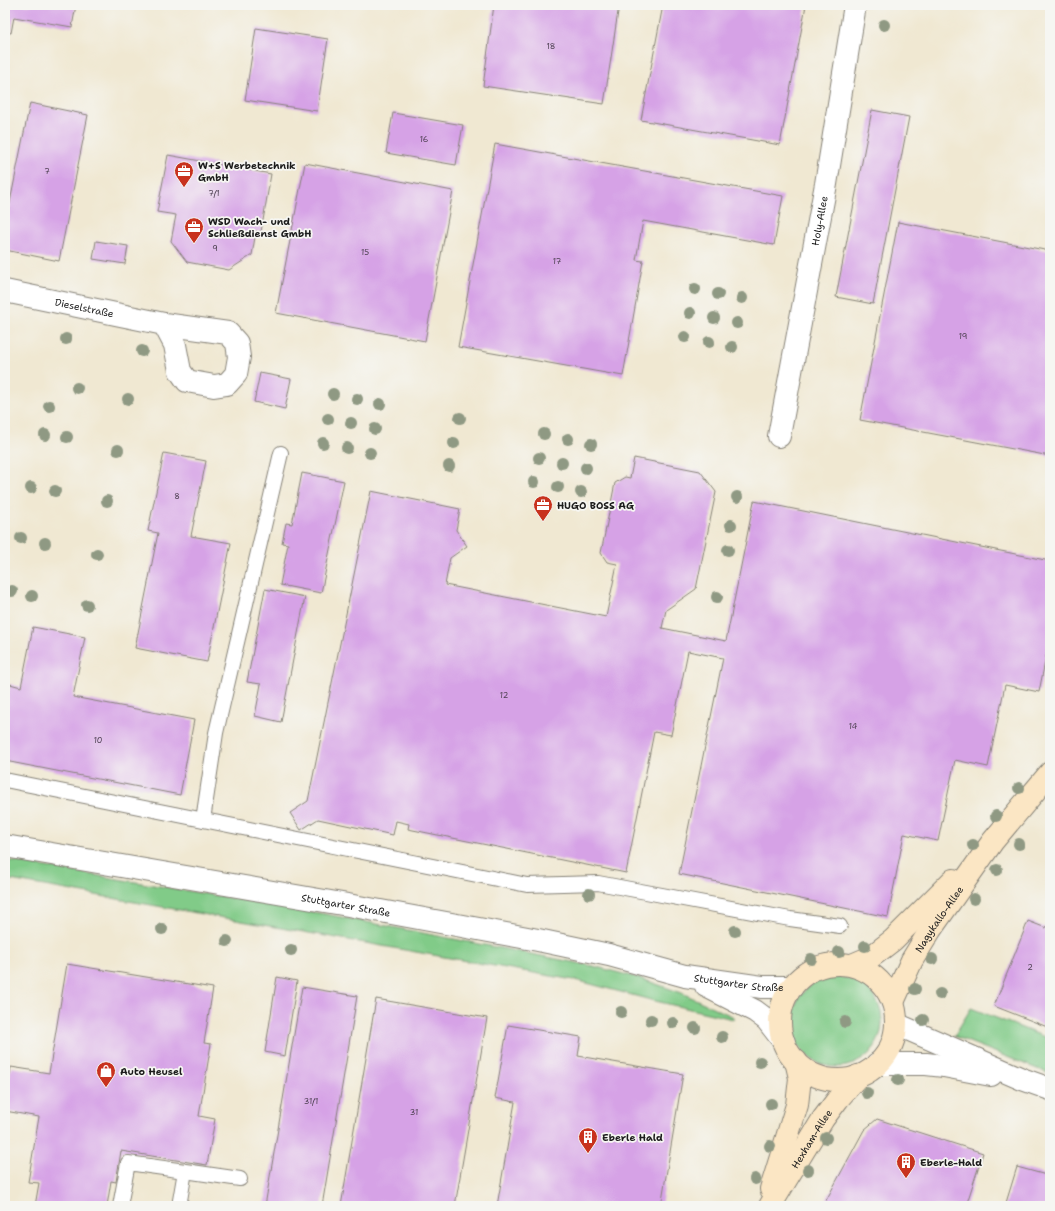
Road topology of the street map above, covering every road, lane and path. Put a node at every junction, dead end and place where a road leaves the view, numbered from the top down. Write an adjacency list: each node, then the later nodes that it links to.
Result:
1 (855, 5): 4 (street, Holy-Allee)
2 (5, 291): 3 (street, Dieselstraße)
3 (164, 324)
4 (779, 436)
5 (281, 453): 8 (lane)
6 (1050, 773): 9 (main road, Nagykallo-Allee)
7 (5, 780): 8 (lane)
8 (203, 820): 11 (lane)
9 (993, 841): 12 (main road, Nagykallo-Allee); 15 (main road, Nagykallo-Allee)
10 (5, 846): 13 (street, Stuttgarter Straße)
11 (840, 926)
12 (852, 966): 14 (main road); 15 (main road)
13 (685, 976): 14 (street, Stuttgarter Straße); 17 (street, Stuttgarter Straße)
14 (792, 987): 17 (main road)
15 (893, 1002): 16 (main road)
16 (896, 1024): 19 (main road); 21 (street)
17 (784, 1042): 18 (main road)
18 (796, 1061): 20 (main road); 27 (main road, Hexham-Allee)
19 (878, 1064): 20 (main road); 21 (street)
20 (858, 1076): 28 (main road, Hexham-Allee)
21 (1022, 1079): 22 (street)
22 (1050, 1089)
23 (185, 1171): 24 (lane); 25 (lane); 26 (lane)
24 (240, 1179)
25 (120, 1206)
26 (179, 1206)
27 (765, 1206)
28 (770, 1206)

